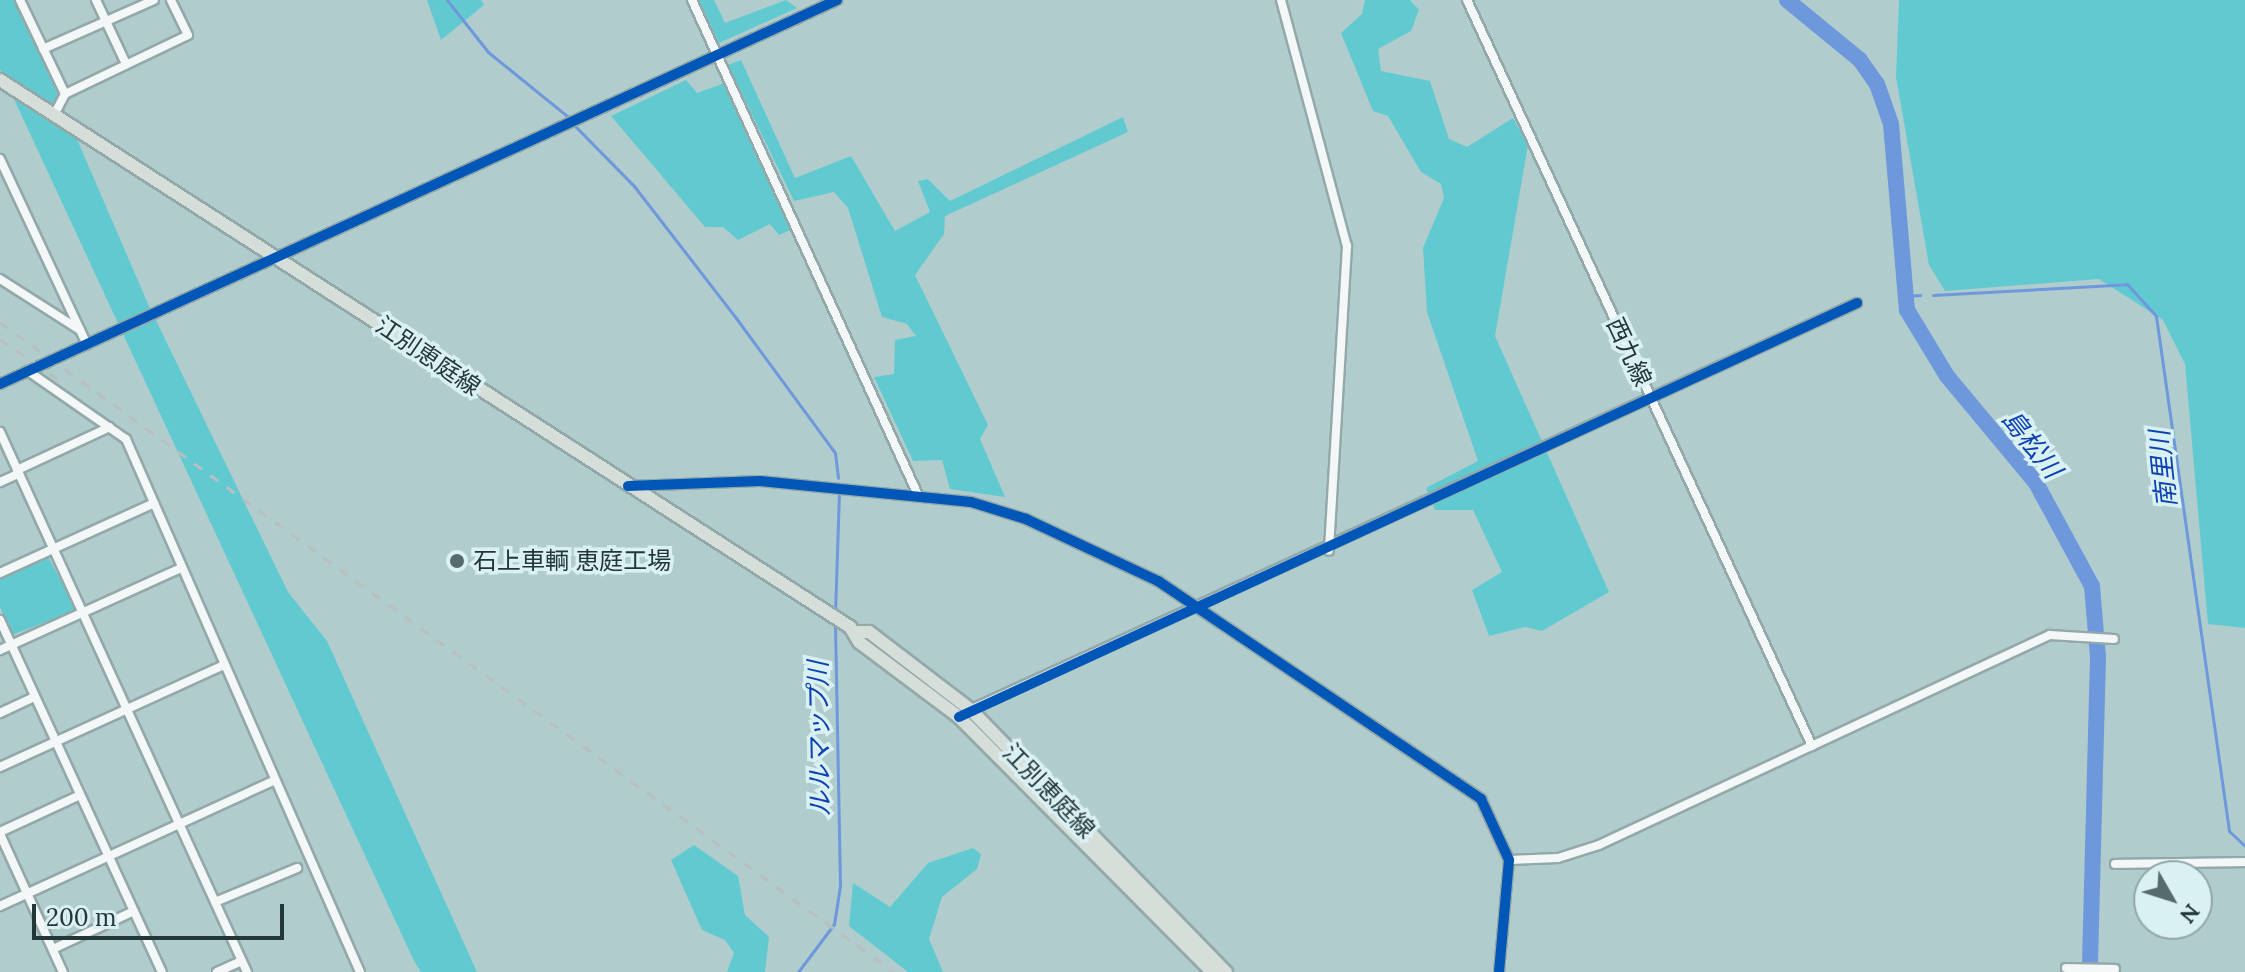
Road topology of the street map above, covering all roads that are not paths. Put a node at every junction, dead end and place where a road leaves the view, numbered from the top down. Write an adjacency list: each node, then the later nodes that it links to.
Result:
1 (22, 0): 10 (street)
2 (96, 0): 9 (street)
3 (152, 0): 9 (street)
4 (171, 0): 12 (street)
5 (692, 0): 11 (street)
6 (837, 0): 11 (street)
7 (1281, 0): 33 (street)
8 (1467, 0): 24 (street, 西九線)
9 (106, 21): 10 (street); 12 (street)
10 (43, 49): 14 (street)
11 (717, 56): 17 (street); 30 (street)
12 (126, 64): 14 (street)
13 (0, 80): 15 (main road, 江別恵庭線)
14 (65, 94): 15 (street)
15 (55, 113): 17 (main road, 江別恵庭線)
16 (0, 159): 20 (street)
17 (278, 255): 21 (street); 29 (main road, 江別恵庭線)
18 (0, 279): 20 (street)
19 (1857, 303): 24 (street)
20 (80, 330): 21 (street)
21 (87, 345): 22 (street)
22 (28, 371): 23 (street); 25 (street)
23 (0, 384)
24 (1651, 400): 33 (street); 48 (street, 西九線)
25 (110, 427): 27 (street); 31 (street)
26 (0, 432): 27 (street)
27 (17, 472): 28 (street); 32 (street)
28 (0, 482)
29 (628, 486): 30 (street); 46 (main road, 江別恵庭線)
30 (918, 495): 36 (street)
31 (152, 504): 32 (street); 34 (street)
32 (53, 549): 35 (street); 37 (street)
33 (1329, 550): 36 (street)
34 (181, 568): 37 (street); 42 (street)
35 (0, 573)
36 (1199, 608): 46 (street); 55 (street)
37 (83, 612): 40 (street); 44 (street)
38 (0, 620): 40 (street)
39 (2114, 639): 48 (street)
40 (11, 645): 41 (street); 43 (street)
41 (0, 650)
42 (222, 666): 44 (street); 50 (street)
43 (35, 697): 45 (street); 47 (street)
44 (127, 709): 47 (street); 52 (street)
45 (0, 713)
46 (965, 713): 72 (main road, 江別恵庭線); 73 (main road, 江別恵庭線)
47 (56, 741): 49 (street); 51 (street)
48 (1812, 746): 55 (street)
49 (0, 767)
50 (275, 780): 52 (street); 71 (street)
51 (80, 795): 53 (street); 54 (street)
52 (179, 823): 54 (street); 60 (street)
53 (0, 833): 59 (street)
54 (109, 856): 59 (street); 62 (street)
55 (1509, 860): 74 (street)
56 (2245, 862): 57 (street)
57 (2115, 864)
58 (297, 868): 60 (street)
59 (27, 893): 61 (street); 63 (street)
60 (215, 902): 64 (street)
61 (0, 906)
62 (134, 911): 63 (street); 68 (street)
63 (53, 949): 67 (street)
64 (242, 961): 69 (street); 70 (street)
65 (2066, 968): 66 (street)
66 (2110, 969)
67 (63, 972)
68 (162, 972)
69 (217, 972)
70 (247, 972)
71 (360, 972)
72 (1212, 972)
73 (1226, 972)
74 (1499, 972)

